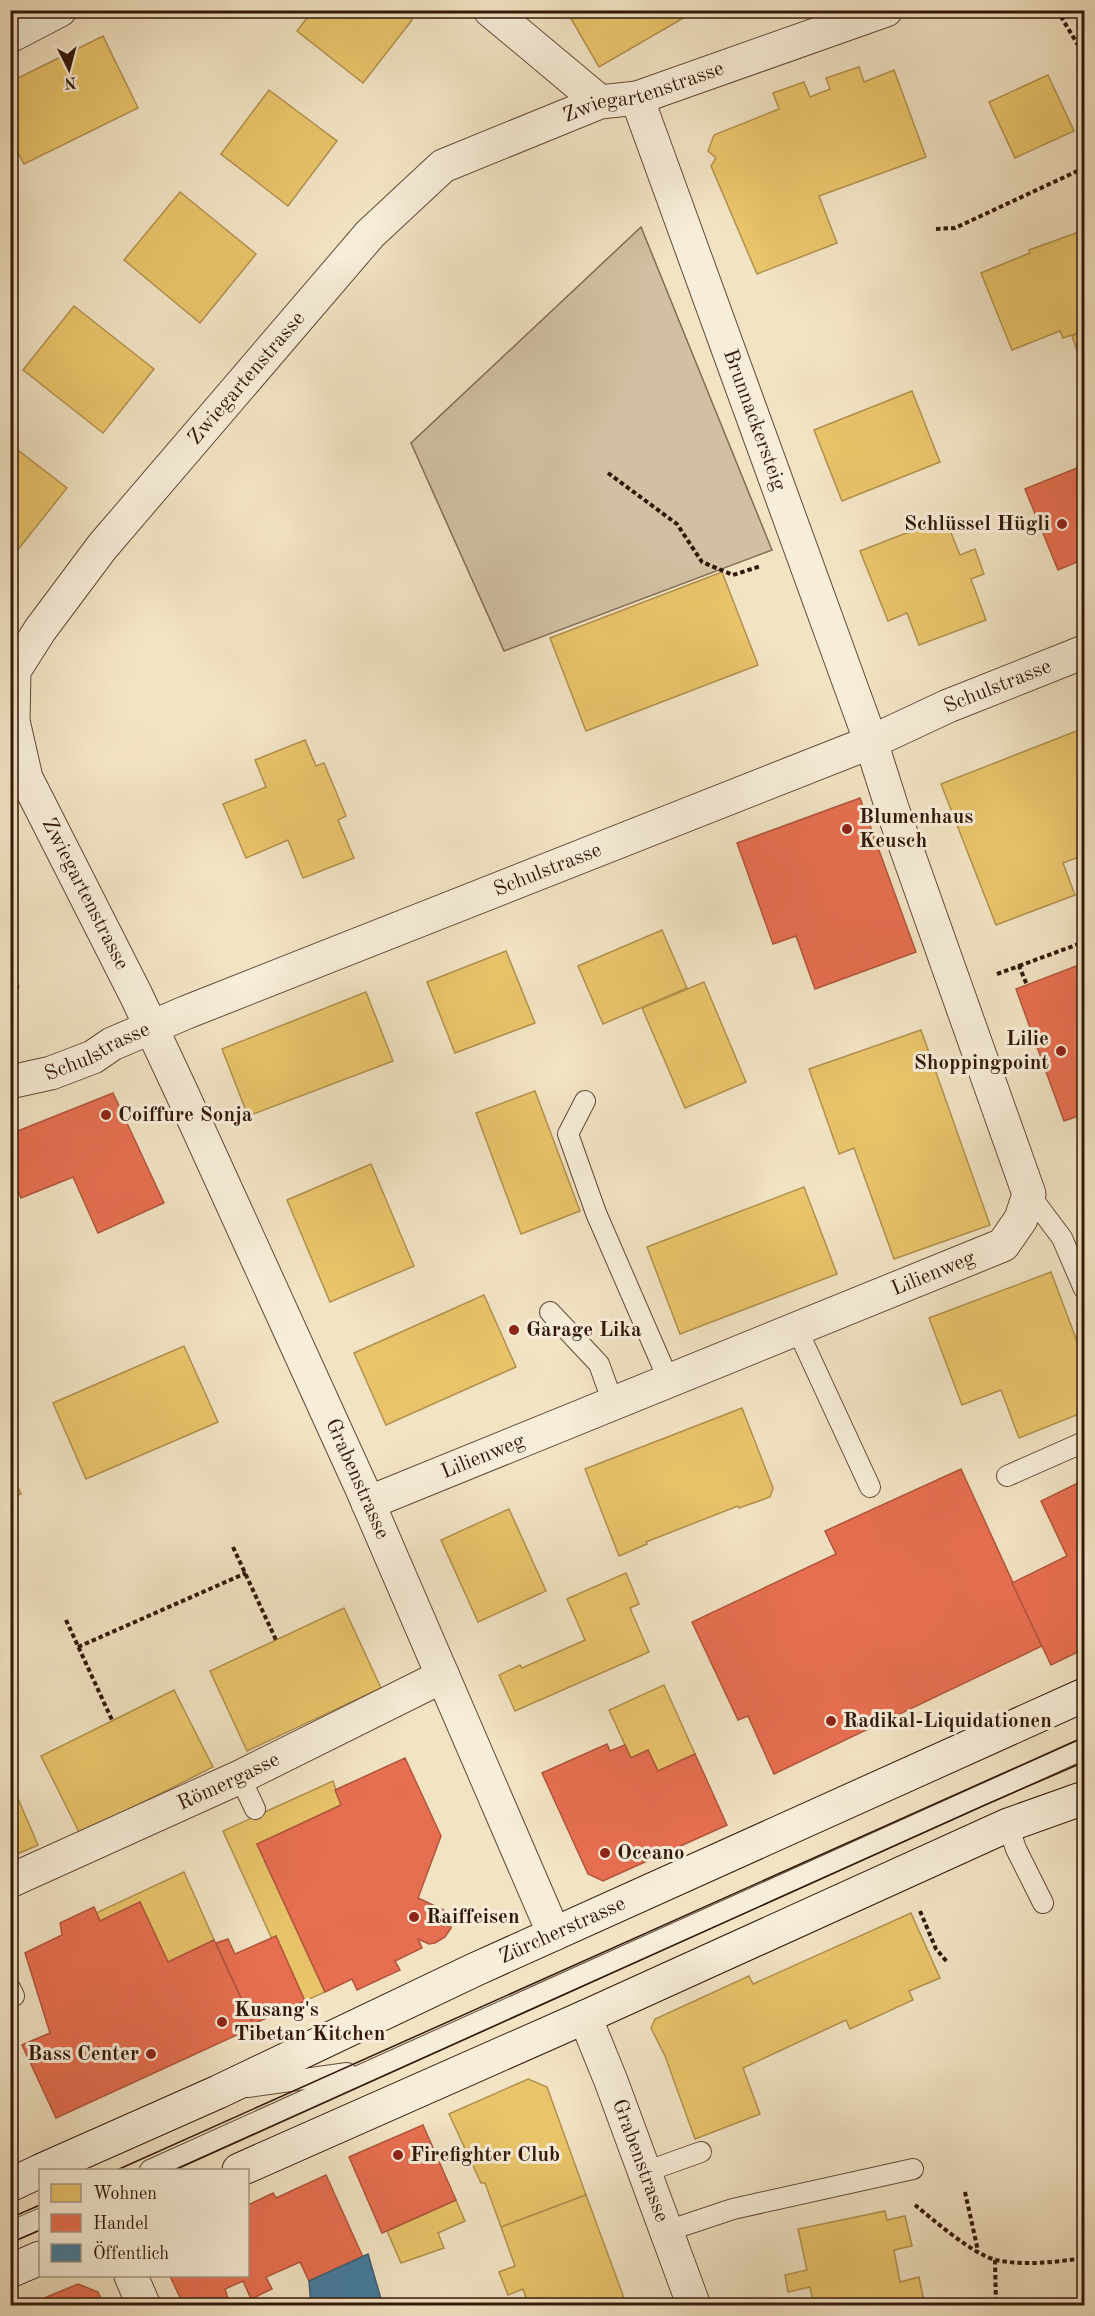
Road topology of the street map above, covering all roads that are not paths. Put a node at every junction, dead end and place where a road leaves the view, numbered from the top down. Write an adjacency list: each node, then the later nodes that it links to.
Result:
1 (60, 10): 4 (street)
2 (490, 10): 6 (street)
3 (886, 10): 5 (street, Zwiegartenstrasse)
4 (10, 36)
5 (637, 98): 6 (street, Zwiegartenstrasse); 9 (street, Brunnackersteig)
6 (600, 102): 8 (street, Zwiegartenstrasse)
7 (1084, 652): 9 (street, Schulstrasse)
8 (12, 699): 10 (street, Zwiegartenstrasse)
9 (871, 742): 10 (street, Schulstrasse); 13 (street)
10 (151, 1027): 11 (street, Schulstrasse); 22 (street, Grabenstrasse)
11 (10, 1082)
12 (585, 1101): 17 (lane)
13 (1029, 1194): 14 (lane); 16 (street, Lilienweg)
14 (1084, 1289)
15 (550, 1312): 18 (lane)
16 (797, 1329): 17 (street, Lilienweg); 21 (lane)
17 (669, 1381): 18 (street, Lilienweg)
18 (613, 1403): 22 (street, Lilienweg)
19 (1084, 1442): 20 (lane)
20 (1007, 1476)
21 (870, 1487)
22 (368, 1503): 23 (street, Grabenstrasse)
23 (443, 1676): 26 (street, Römergasse); 32 (street, Grabenstrasse)
24 (1084, 1695): 32 (street, Zürcherstrasse)
25 (1084, 1749): 34 (lane)
26 (232, 1781): 28 (lane); 30 (street, Römergasse)
27 (1084, 1798): 29 (street)
28 (255, 1809)
29 (1008, 1824): 31 (lane); 33 (street)
30 (10, 1881)
31 (1043, 1903)
32 (554, 1934): 35 (street, Zürcherstrasse)
33 (585, 2017): 39 (street); 42 (street, Grabenstrasse)
34 (370, 2070): 35 (lane); 38 (lane)
35 (218, 2092): 37 (street, Zürcherstrasse)
36 (701, 2152): 42 (lane)
37 (45, 2169)
38 (152, 2169)
39 (241, 2169)
40 (913, 2169): 45 (lane)
41 (39, 2172): 43 (street, Zürcherstrasse)
42 (645, 2172): 45 (street, Grabenstrasse)
43 (10, 2185)
44 (39, 2219): 46 (lane)
45 (667, 2231): 51 (street, Grabenstrasse)
46 (10, 2232)
47 (39, 2258): 48 (street)
48 (10, 2271)
49 (131, 2277): 50 (street)
50 (144, 2306)
51 (694, 2306)

